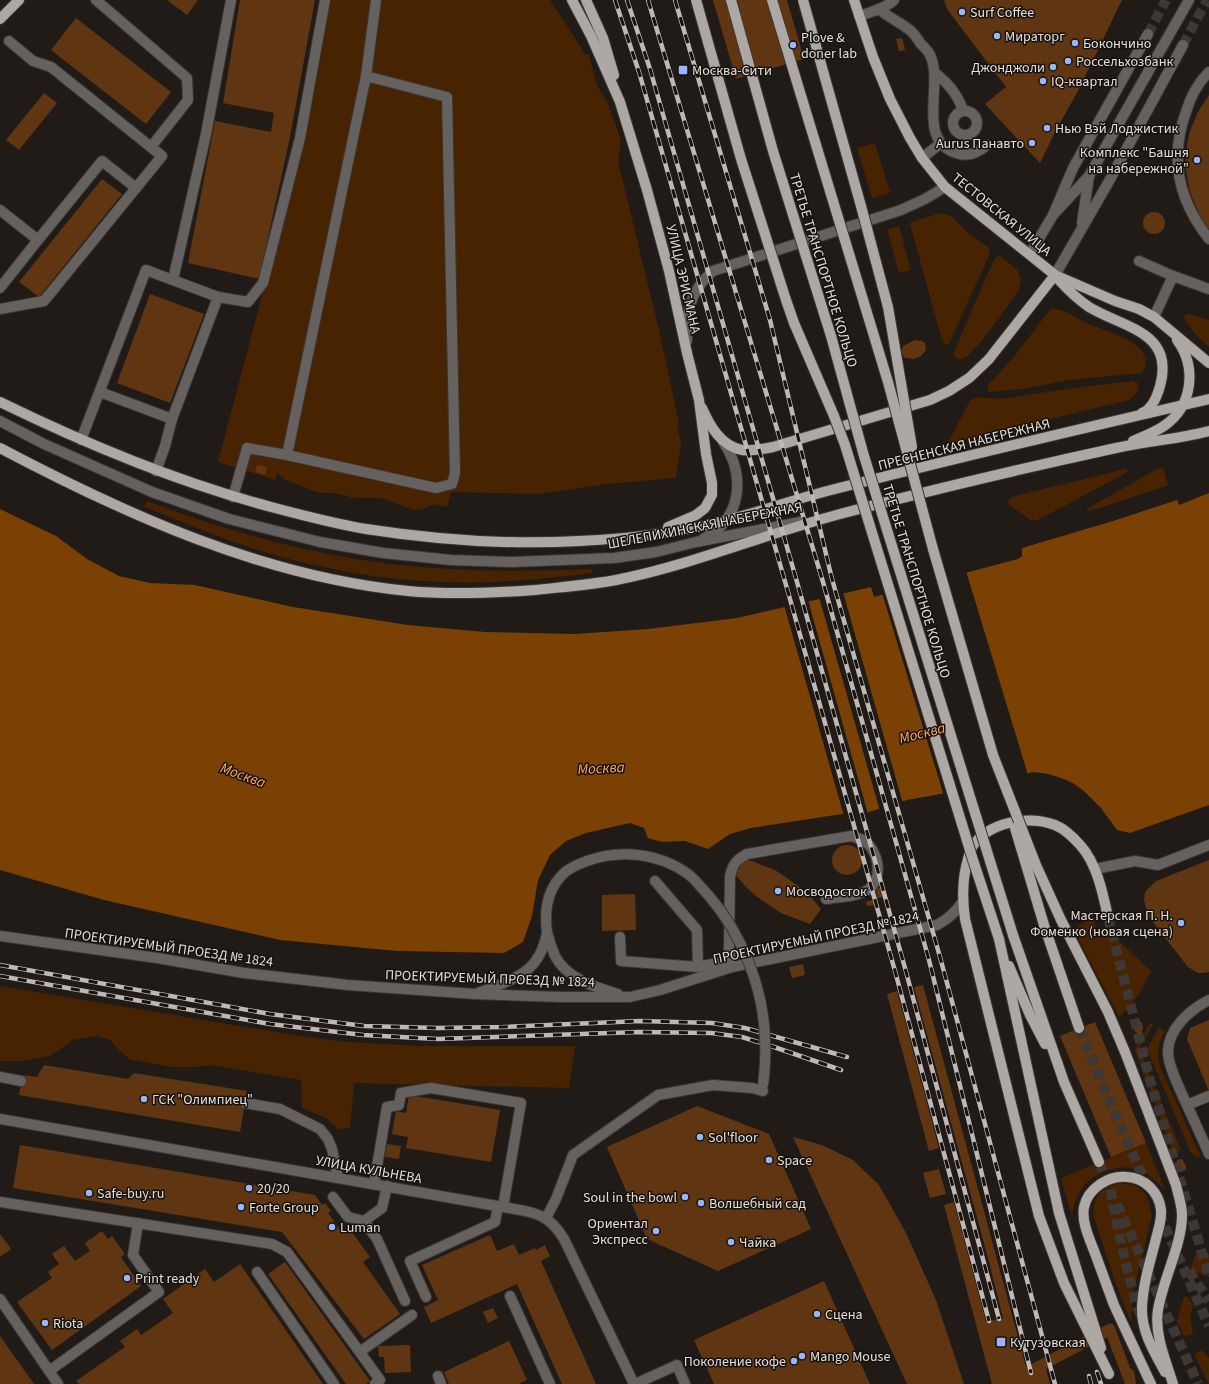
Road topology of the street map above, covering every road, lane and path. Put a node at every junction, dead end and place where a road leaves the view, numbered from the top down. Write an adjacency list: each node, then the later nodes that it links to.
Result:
1 (19, 0): 17 (main road)
2 (96, 0): 28 (street)
3 (231, 0): 42 (street)
4 (325, 0): 45 (street)
5 (376, 0): 23 (street)
6 (572, 0): 24 (main road, УЛИЦА ЭРИСМАНА)
7 (586, 0): 24 (main road)
8 (696, 0): 82 (main road, bridge)
9 (730, 0): 91 (main road, ТРЕТЬЕ ТРАНСПОРТНОЕ КОЛЬЦО, bridge)
10 (772, 0): 71 (main road, ТРЕТЬЕ ТРАНСПОРТНОЕ КОЛЬЦО, bridge)
11 (803, 0): 71 (main road, bridge)
12 (854, 0): 16 (main road, ТЕСТОВСКАЯ УЛИЦА)
13 (894, 0): 15 (street)
14 (1189, 0): 30 (street)
15 (879, 9): 16 (street); 22 (street)
16 (859, 16): 29 (main road, ТЕСТОВСКАЯ УЛИЦА)
17 (0, 19)
18 (1148, 34): 34 (street)
19 (8, 41): 28 (street)
20 (1183, 45): 35 (street)
21 (1209, 72): 36 (street)
22 (935, 73): 25 (street); 26 (street)
23 (366, 76): 64 (street); 64 (street)
24 (620, 102): 49 (main road, УЛИЦА ЭРИСМАНА)
25 (963, 110)
26 (941, 143): 27 (street); 29 (street)
27 (987, 145)
28 (151, 147): 32 (street)
29 (922, 158): 31 (main road, ТЕСТОВСКАЯ УЛИЦА)
30 (1089, 176): 34 (street); 35 (street)
31 (944, 186): 38 (main road, ТЕСТОВСКАЯ УЛИЦА); 49 (street)
32 (136, 188): 37 (street); 46 (street)
33 (0, 210): 37 (street)
34 (1053, 215): 38 (street)
35 (1082, 229): 40 (street)
36 (1209, 239)
37 (38, 240): 43 (street)
38 (1030, 254): 40 (main road, ТЕСТОВСКАЯ УЛИЦА)
39 (1139, 261): 41 (street)
40 (1054, 275): 47 (main road, ТЕСТОВСКАЯ УЛИЦА); 56 (main road); 60 (main road)
41 (1173, 276): 44 (street); 47 (street)
42 (173, 280): 45 (street); 51 (street)
43 (0, 288)
44 (1209, 289)
45 (218, 297): 57 (street)
46 (0, 309)
47 (1154, 317): 48 (main road, ТЕСТОВСКАЯ УЛИЦА)
48 (1164, 324): 50 (main road); 55 (main road)
49 (687, 353): 53 (main road, УЛИЦА ЭРИСМАНА)
50 (1209, 363)
51 (100, 392): 57 (street); 61 (street)
52 (1209, 399): 55 (main road, ПРЕСНЕНСКАЯ НАБЕРЕЖНАЯ)
53 (699, 400): 60 (main road); 69 (main road, УЛИЦА ЭРИСМАНА)
54 (0, 402): 61 (main road, ШЕЛЕПИХИНСКАЯ НАБЕРЕЖНАЯ)
55 (1182, 405): 56 (main road, ПРЕСНЕНСКАЯ НАБЕРЕЖНАЯ); 62 (main road)
56 (1134, 416): 68 (main road, ПРЕСНЕНСКАЯ НАБЕРЕЖНАЯ)
57 (172, 419): 65 (street)
58 (0, 421): 70 (street, ШЕЛЕПИХИНСКАЯ НАБЕРЕЖНАЯ)
59 (1209, 431): 62 (main road)
60 (721, 438): 68 (street)
61 (81, 440): 65 (main road, ШЕЛЕПИХИНСКАЯ НАБЕРЕЖНАЯ)
62 (1120, 447): 67 (main road)
63 (0, 448): 67 (main road)
64 (286, 455): 66 (street)
65 (156, 471): 66 (main road, ШЕЛЕПИХИНСКАЯ НАБЕРЕЖНАЯ)
66 (233, 497): 69 (main road, ШЕЛЕПИХИНСКАЯ НАБЕРЕЖНАЯ)
67 (839, 514): 70 (street, ШЕЛЕПИХИНСКАЯ НАБЕРЕЖНАЯ)
68 (726, 520): 69 (main road, ШЕЛЕПИХИНСКАЯ НАБЕРЕЖНАЯ); 70 (street)
69 (643, 535)
70 (696, 542)
71 (933, 549): 72 (main road, ТРЕТЬЕ ТРАНСПОРТНОЕ КОЛЬЦО)
72 (993, 755): 88 (main road, ТРЕТЬЕ ТРАНСПОРТНОЕ КОЛЬЦО, bridge); 123 (main road, bridge)
73 (1209, 845): 74 (street)
74 (1095, 869): 77 (main road); 78 (main road)
75 (655, 881): 84 (street)
76 (826, 899): 83 (street)
77 (963, 901): 83 (street, ПРОЕКТИРУЕМЫЙ ПРОЕЗД № 1824); 115 (main road)
78 (1108, 917)
79 (546, 932): 85 (street); 86 (street); 104 (street, bridge)
80 (0, 936): 85 (street, ПРОЕКТИРУЕМЫЙ ПРОЕЗД № 1824)
81 (620, 938): 84 (street)
82 (999, 939): 91 (main road); 115 (main road)
83 (732, 964): 84 (street); 86 (street, ПРОЕКТИРУЕМЫЙ ПРОЕЗД № 1824)
84 (698, 967)
85 (475, 994): 86 (street, ПРОЕКТИРУЕМЫЙ ПРОЕЗД № 1824)
86 (630, 997)
87 (1209, 1000): 94 (street)
88 (1079, 1028)
89 (0, 1077): 90 (street)
90 (21, 1081)
91 (1064, 1082): 97 (main road, ТРЕТЬЕ ТРАНСПОРТНОЕ КОЛЬЦО)
92 (1209, 1096): 94 (street)
93 (245, 1103): 98 (street)
94 (1187, 1105): 96 (street)
95 (0, 1119): 98 (street, УЛИЦА КУЛЬНЕВА)
96 (1209, 1154)
97 (1099, 1162)
98 (338, 1178): 99 (street, УЛИЦА КУЛЬНЕВА)
99 (374, 1184): 100 (street, УЛИЦА КУЛЬНЕВА); 103 (street)
100 (386, 1186): 103 (street, УЛИЦА КУЛЬНЕВА); 105 (street)
101 (334, 1197): 105 (street)
102 (0, 1202): 106 (street)
103 (501, 1206): 104 (street, УЛИЦА КУЛЬНЕВА); 109 (street)
104 (546, 1218): 120 (street, УЛИЦА КУЛЬНЕВА)
105 (364, 1221): 111 (street)
106 (138, 1223): 113 (street); 114 (street)
107 (257, 1272): 117 (street)
108 (510, 1296): 119 (street)
109 (426, 1297)
110 (0, 1301): 114 (street)
111 (405, 1301)
112 (412, 1315): 113 (street)
113 (361, 1351): 118 (street)
114 (49, 1371): 116 (street)
115 (1111, 1379)
116 (58, 1384)
117 (334, 1384)
118 (375, 1384)
119 (550, 1384)
120 (634, 1384): 121 (street)
121 (685, 1384)
122 (1151, 1384): 123 (main road)
123 (1173, 1384)

